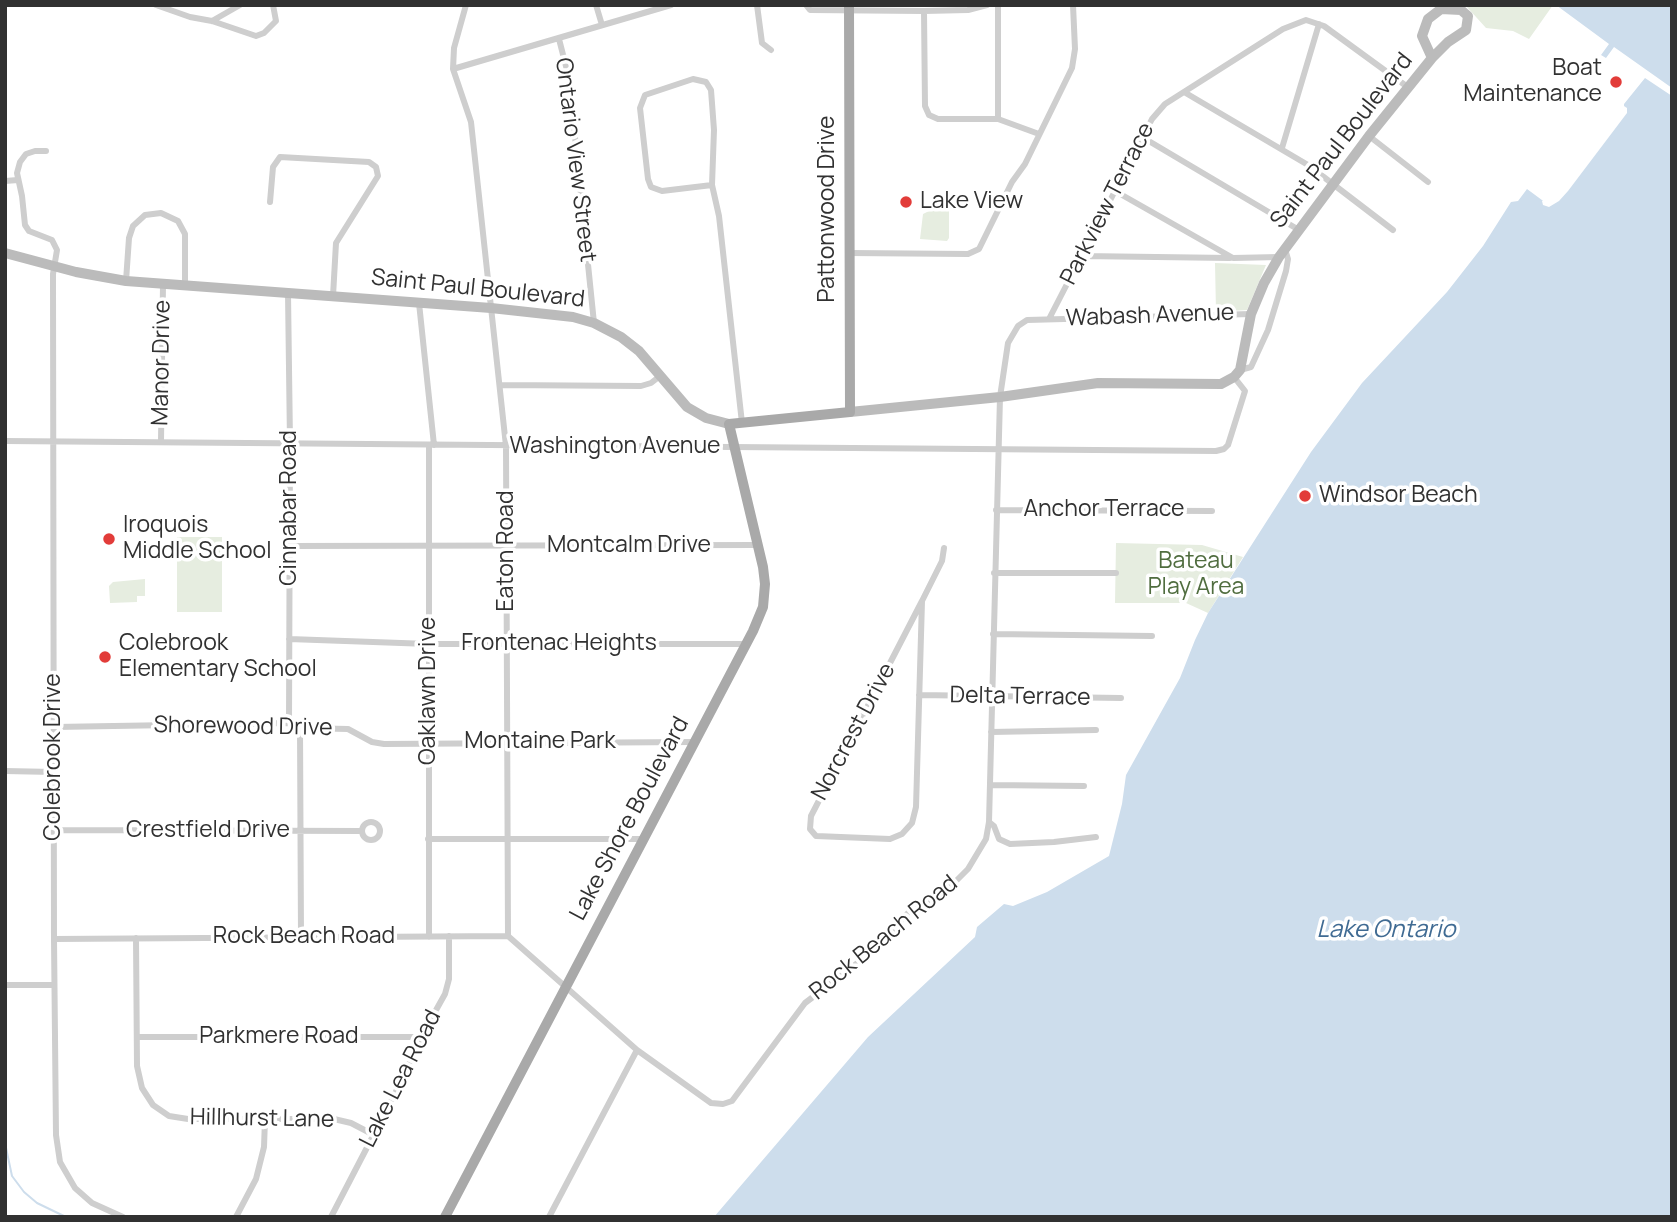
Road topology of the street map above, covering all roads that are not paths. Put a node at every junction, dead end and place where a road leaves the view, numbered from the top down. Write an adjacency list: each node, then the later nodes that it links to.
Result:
1 (156, 5): 15 (street)
2 (240, 5): 15 (street)
3 (273, 5): 15 (street)
4 (466, 5): 21 (street, Eaton Road)
5 (596, 5): 17 (street)
6 (671, 5): 17 (street)
7 (757, 5): 19 (street)
8 (806, 5): 13 (street)
9 (987, 5): 14 (street)
10 (998, 5): 24 (street)
11 (1073, 5): 25 (street)
12 (1448, 6): 20 (street, Saint Paul Boulevard); 20 (street, Saint Paul Boulevard)
13 (849, 8): 14 (street); 40 (main road, Pattonwood Drive)
14 (924, 10): 24 (street)
15 (212, 21)
16 (1320, 24): 22 (street); 23 (street, Parkview Terrace); 28 (street)
17 (602, 25): 18 (street)
18 (559, 39): 21 (street); 54 (street, Ontario View Street)
19 (771, 50)
20 (1432, 58): 22 (street, Saint Paul Boulevard)
21 (453, 69): 51 (street, Eaton Road)
22 (1409, 88): 26 (street, Saint Paul Boulevard)
23 (1184, 92): 27 (street, Parkview Terrace); 28 (street)
24 (998, 119): 25 (street)
25 (1039, 134): 40 (street)
26 (1370, 136): 32 (street); 33 (street, Saint Paul Boulevard)
27 (1142, 137): 35 (street, Parkview Terrace); 37 (street)
28 (1282, 148): 33 (street)
29 (46, 152): 30 (street)
30 (18, 180): 31 (street); 44 (street, Colebrook Drive)
31 (5, 181)
32 (1428, 182)
33 (1334, 183): 37 (street, Saint Paul Boulevard); 38 (street)
34 (712, 185): 34 (street); 61 (street)
35 (1115, 191): 42 (street, Parkview Terrace); 43 (street)
36 (270, 202): 49 (street)
37 (1299, 230): 41 (street, Saint Paul Boulevard)
38 (1392, 230)
39 (5, 253): 44 (street, Saint Paul Boulevard)
40 (849, 253): 59 (main road, Pattonwood Drive)
41 (1282, 253): 43 (street); 52 (street, Saint Paul Boulevard); 55 (street, Saint Paul Boulevard)
42 (1082, 256): 43 (street); 53 (street, Parkview Terrace)
43 (1233, 258)
44 (54, 266): 45 (street, Saint Paul Boulevard); 63 (street, Colebrook Drive)
45 (126, 281): 46 (street, Saint Paul Boulevard); 47 (street)
46 (163, 284): 47 (street, Saint Paul Boulevard); 64 (street, Manor Drive)
47 (185, 286): 48 (street, Saint Paul Boulevard)
48 (288, 293): 49 (street, Saint Paul Boulevard); 65 (street, Cinnabar Road)
49 (333, 296): 50 (street, Saint Paul Boulevard)
50 (419, 303): 51 (street, Saint Paul Boulevard); 66 (street, Oaklawn Drive)
51 (491, 308): 54 (street, Saint Paul Boulevard); 57 (street, Eaton Road)
52 (1251, 314): 53 (street, Wabash Avenue); 55 (street, Saint Paul Boulevard)
53 (1049, 319): 58 (street)
54 (594, 323): 56 (street, Saint Paul Boulevard)
55 (1237, 374): 58 (street, Saint Paul Boulevard); 69 (street, Washington Avenue)
56 (660, 376): 57 (street); 60 (street, Saint Paul Boulevard)
57 (500, 385): 67 (street, Eaton Road)
58 (1000, 397): 59 (street, Saint Paul Boulevard); 69 (street, Rock Beach Road)
59 (850, 412): 61 (main road, Saint Paul Boulevard)
60 (729, 424): 61 (main road, Saint Paul Boulevard); 68 (main road, Lake Shore Boulevard)
61 (742, 424)
62 (5, 441): 63 (street, Washington Avenue)
63 (53, 441): 64 (street, Washington Avenue); 90 (street, Colebrook Drive)
64 (161, 442): 65 (street, Washington Avenue)
65 (290, 443): 66 (street, Washington Avenue); 73 (street, Cinnabar Road)
66 (431, 445): 67 (street, Washington Avenue); 74 (street, Oaklawn Drive)
67 (506, 446): 68 (street, Washington Avenue); 75 (street, Eaton Road)
68 (734, 447): 69 (street, Washington Avenue); 72 (main road, Lake Shore Boulevard)
69 (997, 448): 70 (street, Rock Beach Road)
70 (996, 510): 71 (street, Anchor Terrace); 77 (street, Rock Beach Road)
71 (1212, 511)
72 (758, 545): 75 (street, Montcalm Drive); 85 (main road, Lake Shore Boulevard)
73 (290, 546): 74 (street, Montcalm Drive); 82 (street, Cinnabar Road)
74 (429, 546): 75 (street, Montcalm Drive); 83 (street, Oaklawn Drive)
75 (507, 546): 84 (street, Eaton Road)
76 (944, 548): 79 (street, Norcrest Drive)
77 (994, 573): 78 (street); 80 (street, Rock Beach Road)
78 (1116, 573)
79 (922, 601): 86 (street, Norcrest Drive); 86 (street, Norcrest Drive)
80 (993, 634): 81 (street); 87 (street, Rock Beach Road)
81 (1152, 636)
82 (289, 639): 83 (street, Frontenac Heights); 89 (street, Cinnabar Road)
83 (429, 644): 84 (street, Frontenac Heights); 94 (street, Oaklawn Drive)
84 (507, 644): 85 (street, Frontenac Heights); 95 (street, Eaton Road)
85 (746, 644): 96 (main road, Lake Shore Boulevard)
86 (919, 695): 87 (street, Delta Terrace)
87 (991, 697): 88 (street, Delta Terrace); 93 (street, Rock Beach Road)
88 (1121, 698)
89 (289, 723): 90 (street, Shorewood Drive); 91 (street, Shorewood Drive)
90 (55, 727): 98 (street, Colebrook Drive)
91 (300, 728): 94 (street, Shorewood Drive); 103 (street)
92 (1096, 730): 93 (street)
93 (991, 732): 99 (street, Rock Beach Road)
94 (428, 742): 95 (street, Montaine Park); 106 (street, Oaklawn Drive)
95 (507, 742): 96 (street, Montaine Park); 107 (street, Eaton Road)
96 (694, 742): 108 (main road, Lake Shore Boulevard)
97 (5, 771): 98 (street)
98 (54, 772): 102 (street, Colebrook Drive)
99 (990, 785): 100 (street); 101 (street, Rock Beach Road)
100 (1084, 786)
101 (989, 822): 105 (street); 120 (street, Rock Beach Road)
102 (54, 830): 103 (street, Crestfield Drive); 114 (street, Colebrook Drive)
103 (300, 831): 104 (street, Crestfield Drive); 112 (street)
104 (362, 831)
105 (1096, 837)
106 (429, 839): 107 (street); 113 (street, Oaklawn Drive)
107 (508, 839): 108 (street); 110 (street, Eaton Road)
108 (643, 839): 117 (main road, Lake Shore Boulevard)
109 (449, 936): 110 (street, Rock Beach Road); 113 (street, Rock Beach Road); 119 (street, Lake Lea Road)
110 (508, 936): 117 (street, Rock Beach Road)
111 (135, 937): 112 (street, Rock Beach Road); 114 (street, Rock Beach Road); 118 (street, Hillhurst Lane)
112 (301, 937): 113 (street, Rock Beach Road)
113 (429, 937)
114 (54, 939): 116 (street, Colebrook Drive)
115 (5, 985): 116 (street)
116 (54, 985): 123 (street, Colebrook Drive)
117 (565, 988): 120 (street, Rock Beach Road); 126 (main road, Lake Shore Boulevard)
118 (137, 1037): 119 (street, Parkmere Road); 121 (street, Hillhurst Lane)
119 (421, 1037): 122 (street, Lake Lea Road)
120 (637, 1050): 127 (street)
121 (265, 1119): 122 (street, Hillhurst Lane); 124 (street)
122 (374, 1135): 125 (street, Lake Lea Road)
123 (123, 1217)
124 (236, 1217)
125 (331, 1217)
126 (445, 1217)
127 (549, 1217)

